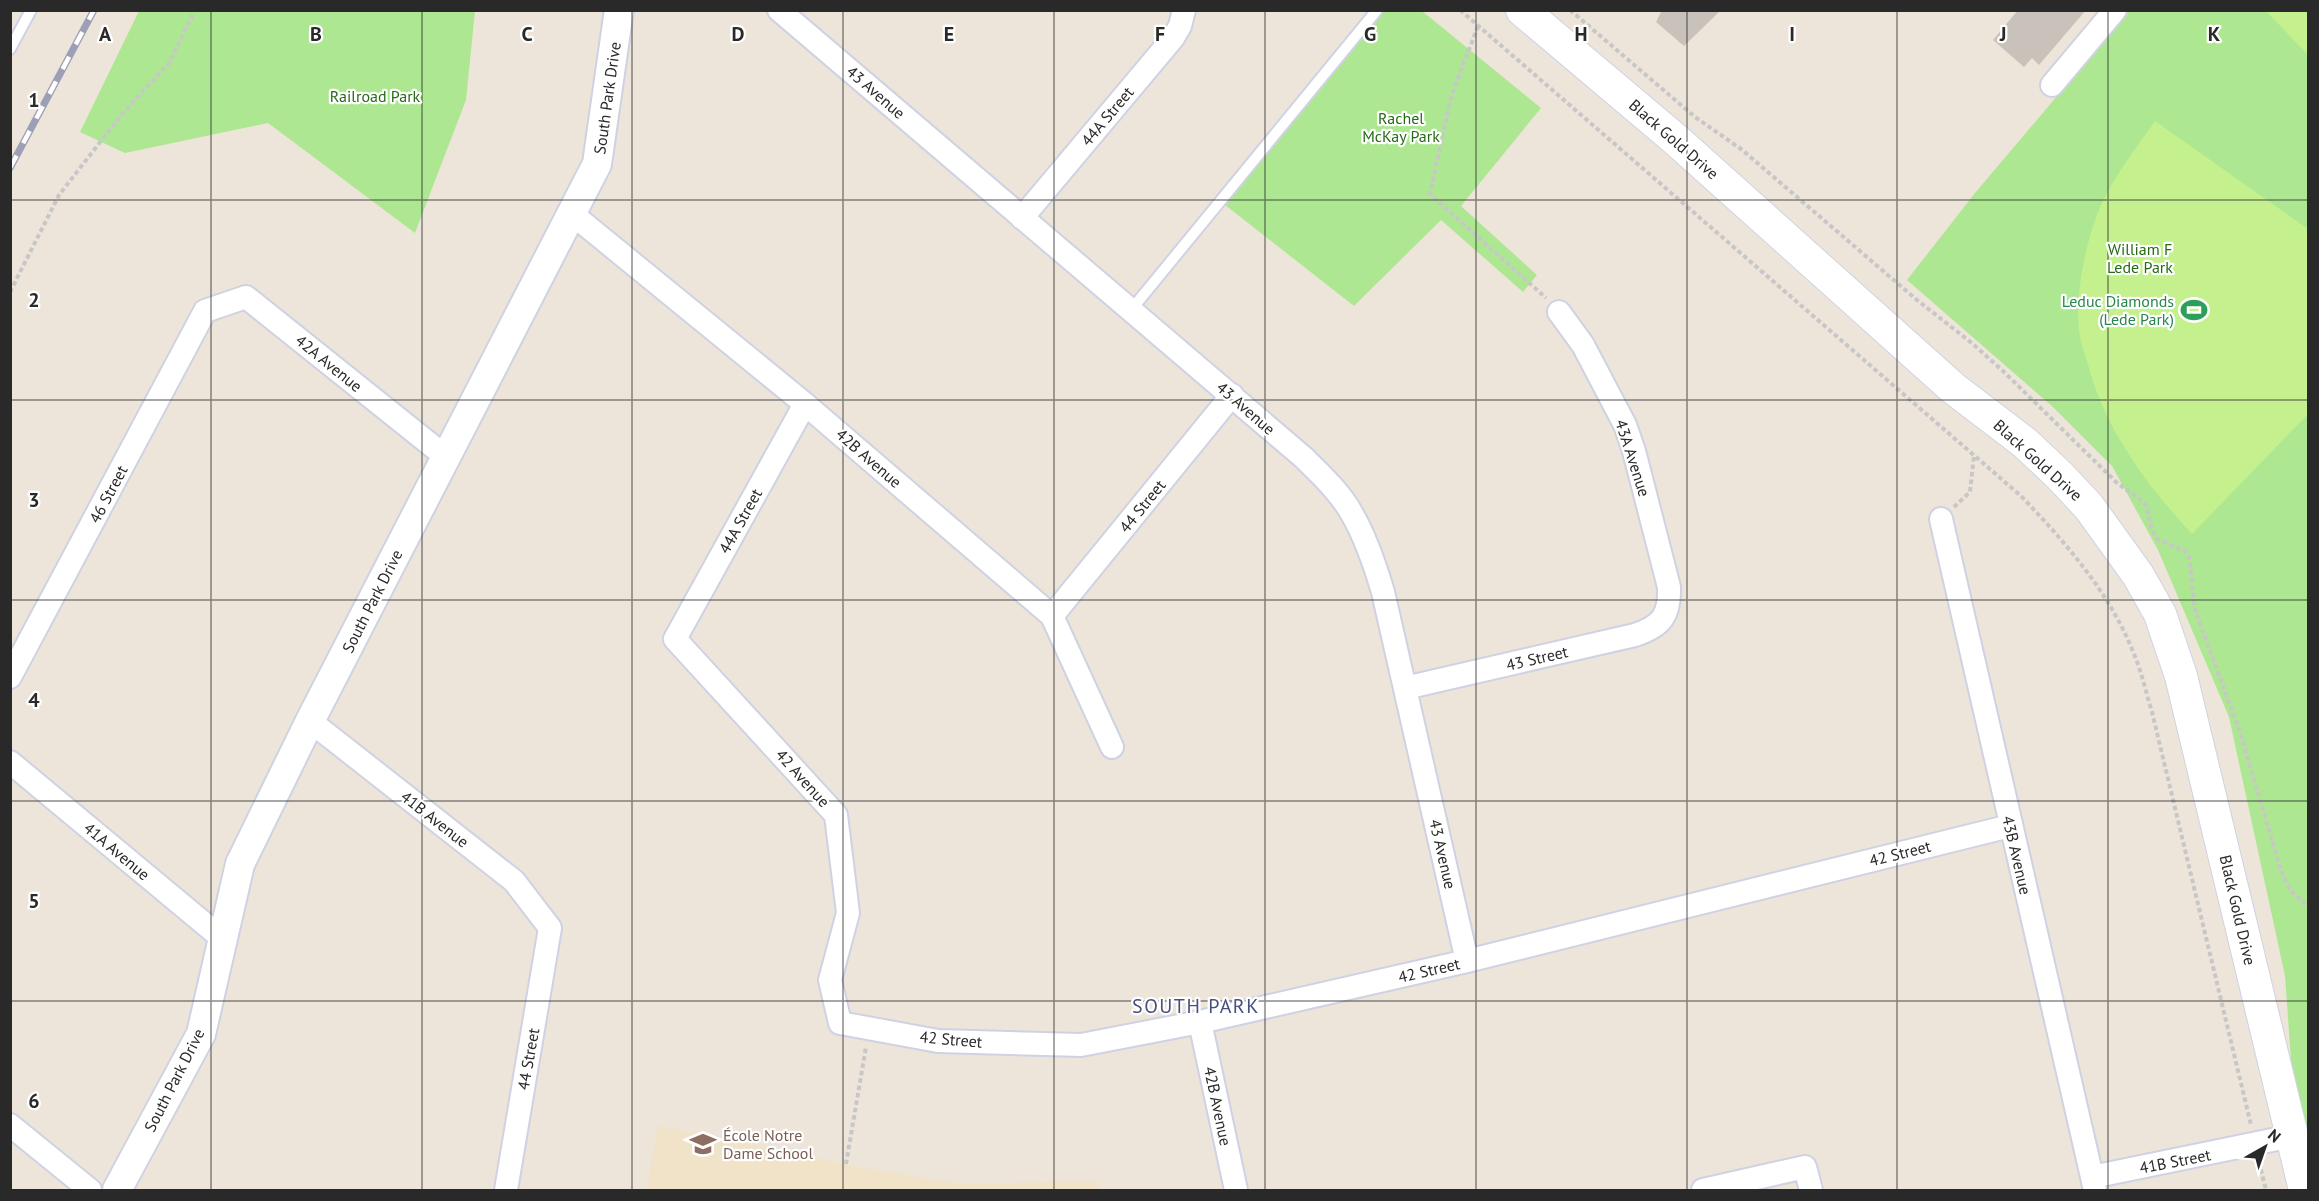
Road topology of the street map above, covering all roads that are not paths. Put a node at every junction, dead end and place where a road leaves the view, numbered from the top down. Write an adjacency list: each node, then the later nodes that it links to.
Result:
1 (31, 10): 8 (lane)
2 (619, 10): 10 (street, South Park Drive)
3 (779, 10): 11 (street, 43 Avenue)
4 (1184, 10): 11 (street, 44A Street)
5 (1377, 10): 12 (lane)
6 (1522, 10): 34 (main road, Black Gold Drive)
7 (2115, 10): 9 (street)
8 (10, 49)
9 (2052, 85)
10 (571, 213): 16 (street, 42B Avenue); 17 (street, South Park Drive)
11 (1022, 218): 12 (street, 43 Avenue)
12 (1131, 310): 15 (street, 43 Avenue)
13 (205, 311): 17 (street, 42A Avenue); 22 (street, 46 Street)
14 (1559, 312): 20 (street, 43A Avenue)
15 (1232, 395): 19 (street, 44 Street); 23 (street, 43 Avenue)
16 (805, 404): 19 (street, 42B Avenue); 21 (street, 44A Street)
17 (446, 457): 24 (street, South Park Drive)
18 (1941, 519): 27 (street, 43B Avenue)
19 (1052, 616): 25 (street, 42B Avenue)
20 (1665, 617): 23 (street, 43 Street)
21 (675, 639): 32 (street, 42 Avenue)
22 (10, 677)
23 (1405, 688): 30 (street, 43 Avenue)
24 (310, 721): 28 (street, 41B Avenue); 29 (street, South Park Drive)
25 (1112, 747)
26 (10, 762): 29 (street, 41A Avenue)
27 (2010, 826): 30 (street, 42 Street); 35 (street, 43B Avenue)
28 (550, 928): 38 (street, 44 Street)
29 (224, 940): 37 (street, South Park Drive)
30 (1467, 961): 31 (street, 42 Street)
31 (1200, 1022): 32 (street, 42 Street); 39 (street, 42B Avenue)
32 (840, 1023)
33 (10, 1125): 36 (street)
34 (2292, 1136): 35 (street, 41B Street); 42 (main road, Black Gold Drive)
35 (2093, 1184)
36 (90, 1191)
37 (117, 1191)
38 (506, 1191)
39 (1236, 1191)
40 (1703, 1191): 41 (street)
41 (1811, 1191)
42 (2305, 1191)

